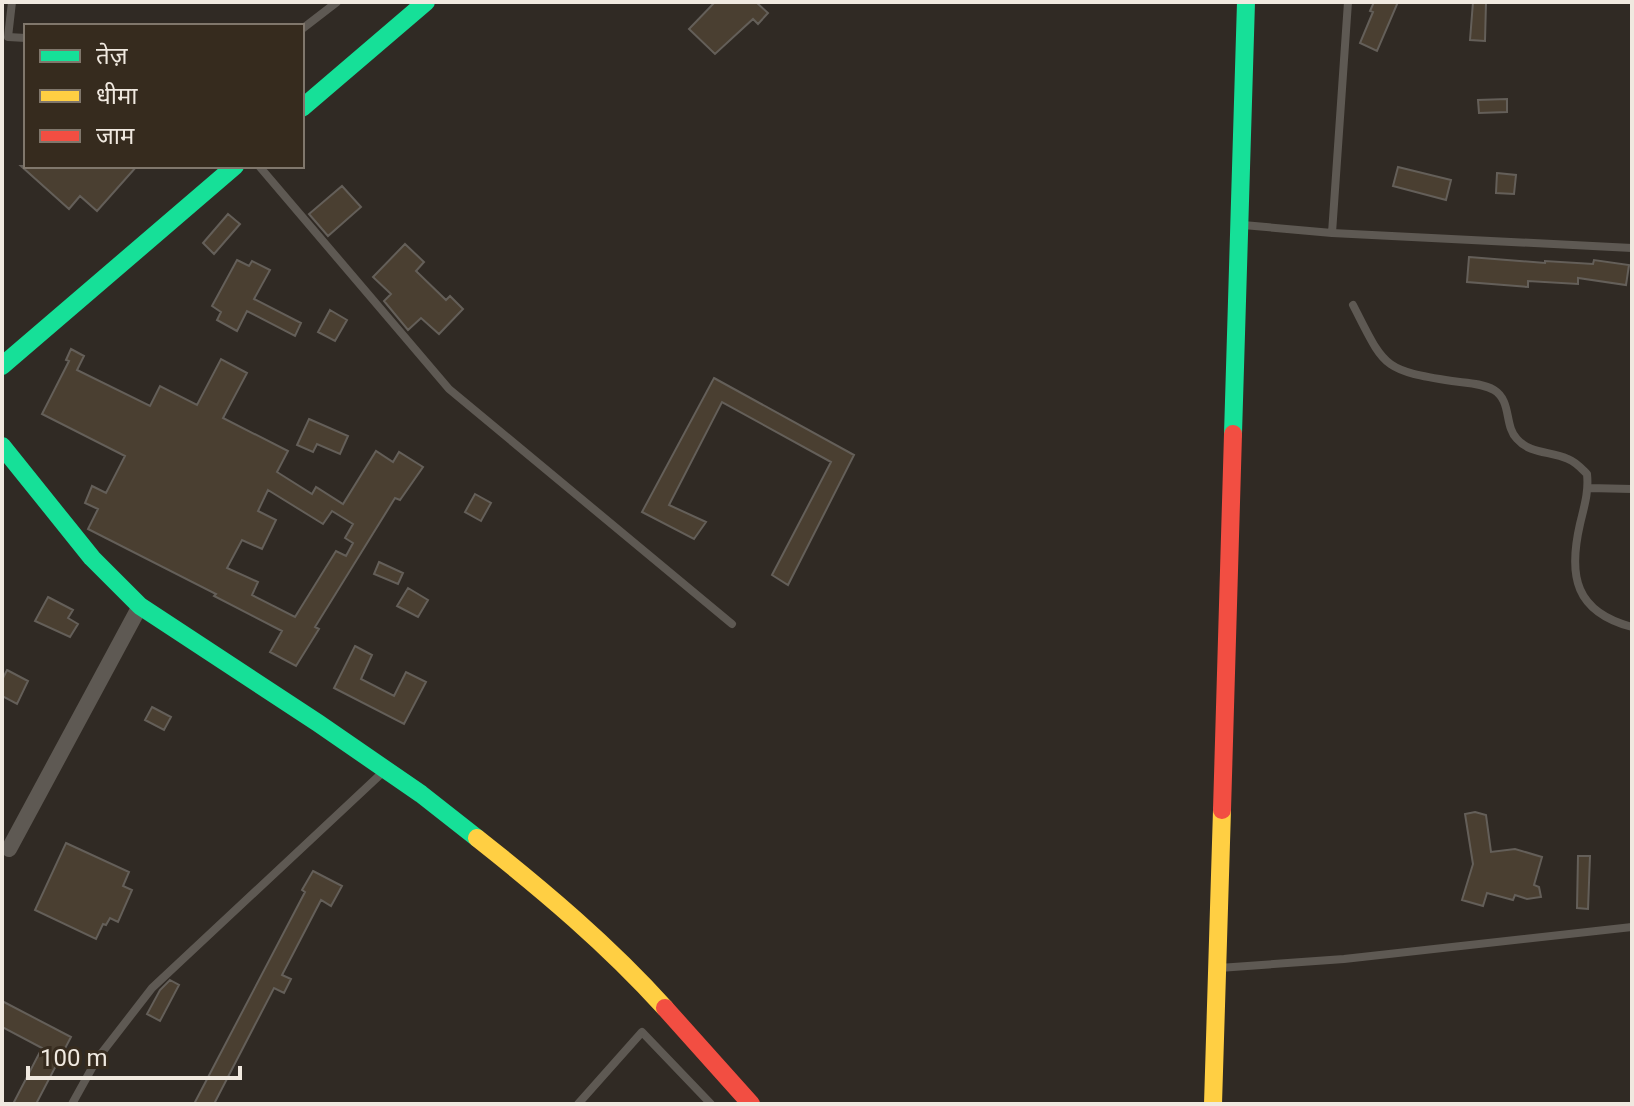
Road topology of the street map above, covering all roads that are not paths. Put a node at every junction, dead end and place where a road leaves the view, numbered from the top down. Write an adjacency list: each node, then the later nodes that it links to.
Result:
1 (12, 2): 7 (lane)
2 (337, 2): 6 (lane)
3 (426, 2): 8 (street)
4 (1246, 2): 11 (street)
5 (1348, 2): 12 (lane)
6 (304, 27)
7 (24, 38)
8 (304, 106)
9 (233, 168): 15 (street)
10 (261, 168): 20 (lane)
11 (1238, 225): 12 (lane); 25 (street)
12 (1332, 233): 13 (lane)
13 (1632, 248)
14 (1353, 305): 17 (lane)
15 (2, 366)
16 (2, 446): 19 (street)
17 (1589, 488): 18 (lane); 21 (lane)
18 (1632, 489)
19 (140, 606): 22 (street); 23 (street)
20 (732, 624)
21 (1632, 627)
22 (385, 769): 26 (street); 27 (lane)
23 (9, 849)
24 (1632, 927): 25 (lane)
25 (1216, 968): 30 (street)
26 (745, 1102)
27 (72, 1104)
28 (578, 1104): 29 (lane)
29 (711, 1104)
30 (1213, 1104)

